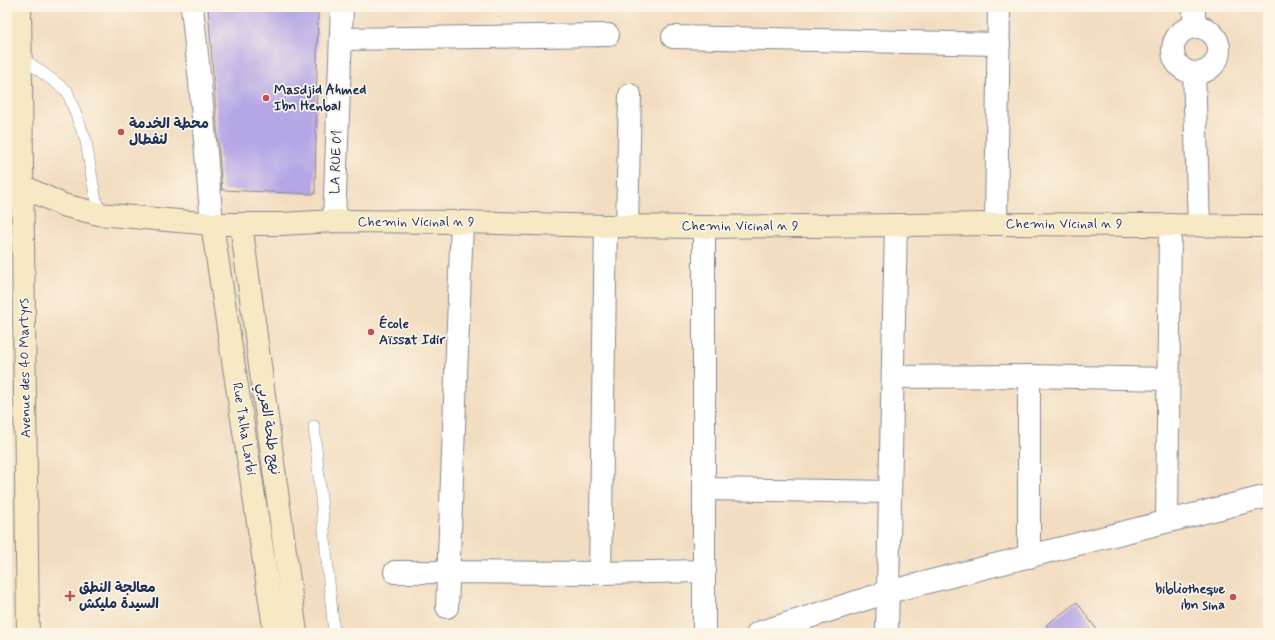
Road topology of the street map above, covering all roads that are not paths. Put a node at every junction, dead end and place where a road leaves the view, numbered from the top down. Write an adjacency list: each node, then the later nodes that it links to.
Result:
1 (20, 7): 10 (street, Avenue des 40 Martyrs)
2 (192, 7): 19 (street)
3 (342, 7): 8 (street, LA RUE 01)
4 (999, 7): 9 (street)
5 (1194, 17): 11 (street); 11 (street)
6 (608, 35): 8 (street)
7 (673, 36): 9 (street)
8 (341, 39): 17 (street, LA RUE 01)
9 (999, 44): 21 (street)
10 (20, 56): 13 (street, Avenue des 40 Martyrs); 15 (lane)
11 (1194, 73): 24 (street)
12 (630, 95): 26 (street)
13 (15, 186): 14 (street, Chemin Vicinal n 9); 16 (street, Avenue des 40 Martyrs)
14 (63, 205): 15 (street, Chemin Vicinal n 9); 16 (street)
15 (99, 214): 19 (street, Chemin Vicinal n 9)
16 (15, 219): 44 (street, Avenue des 40 Martyrs)
17 (334, 221): 18 (street, Chemin Vicinal n 9); 20 (street, Chemin Vicinal n 9)
18 (462, 222): 25 (street, Chemin Vicinal n 9); 40 (street)
19 (212, 224): 20 (street, Chemin Vicinal n 9); 45 (street, Rue Talha Larbi)
20 (242, 224): 46 (street, نهج طلحة العربي)
21 (996, 224): 22 (street, Chemin Vicinal n 9); 23 (street, Chemin Vicinal n 9)
22 (896, 225): 28 (street, Chemin Vicinal n 9); 30 (street)
23 (1170, 225): 24 (street, Chemin Vicinal n 9); 31 (street)
24 (1199, 225): 27 (street, Chemin Vicinal n 9)
25 (606, 226): 26 (street, Chemin Vicinal n 9); 41 (street)
26 (628, 226): 28 (street, Chemin Vicinal n 9)
27 (1268, 226)
28 (704, 227): 33 (street)
29 (1029, 376): 30 (street); 31 (street); 37 (street)
30 (893, 377): 34 (street)
31 (1168, 379): 36 (street)
32 (314, 426): 47 (lane)
33 (705, 489): 34 (street); 38 (street)
34 (890, 492): 42 (street)
35 (1268, 496): 36 (street)
36 (1167, 521): 37 (street)
37 (1029, 557): 42 (street)
38 (705, 571): 41 (street); 48 (street)
39 (395, 572): 40 (street)
40 (449, 572): 41 (street); 43 (street)
41 (600, 573)
42 (888, 592): 49 (street); 50 (street)
43 (447, 607)
44 (28, 633)
45 (275, 633)
46 (296, 633)
47 (334, 633)
48 (704, 633)
49 (758, 633)
50 (887, 633)

